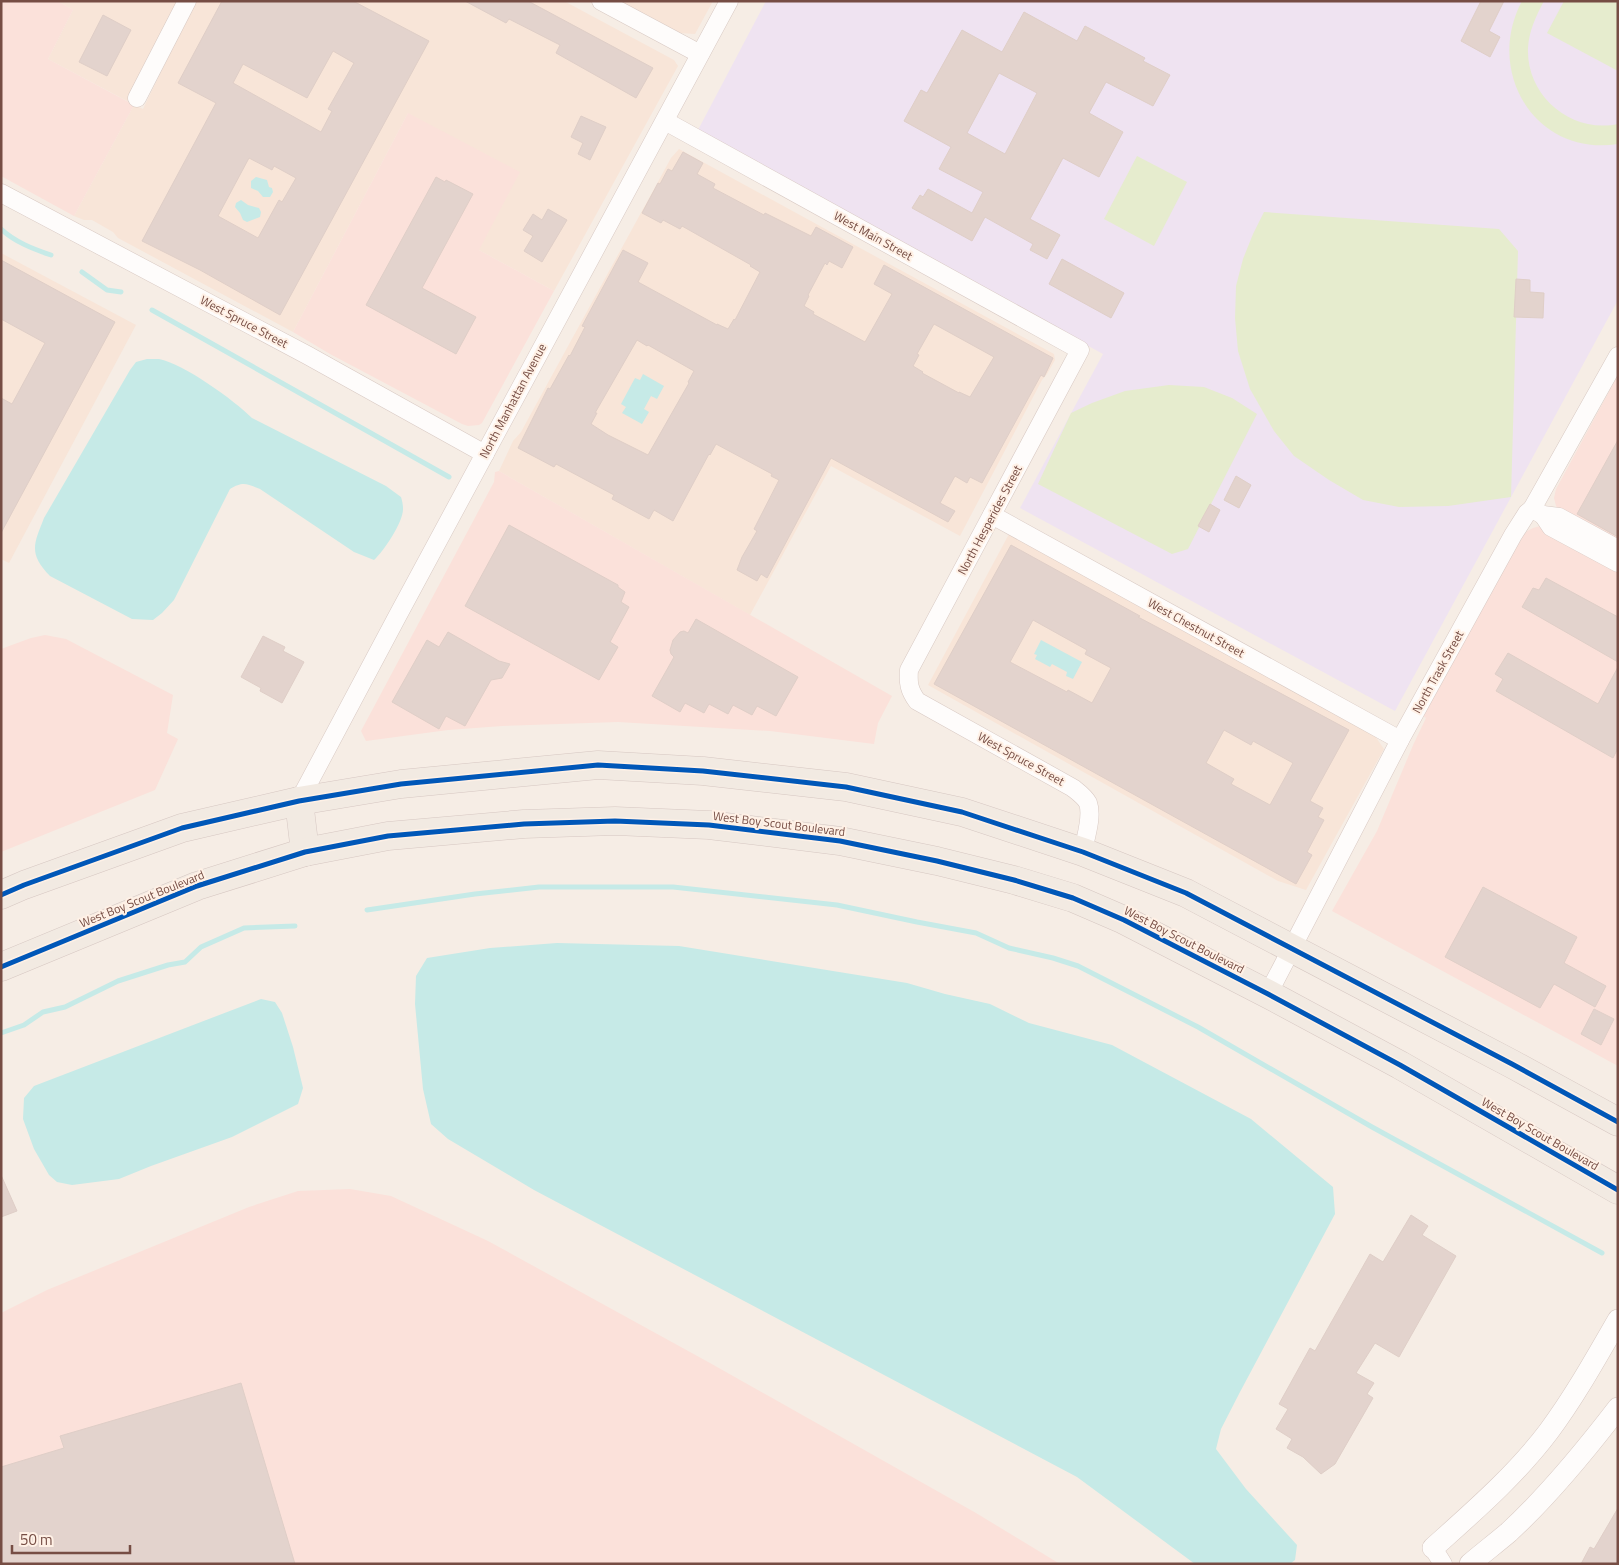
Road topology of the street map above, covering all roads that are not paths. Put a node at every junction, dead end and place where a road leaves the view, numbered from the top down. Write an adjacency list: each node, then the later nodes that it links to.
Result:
1 (187, 1): 5 (street)
2 (601, 1): 4 (street)
3 (730, 1): 4 (street, North Manhattan Avenue)
4 (700, 54): 6 (street, North Manhattan Avenue)
5 (137, 98)
6 (665, 121): 8 (street, West Main Street); 10 (street, North Manhattan Avenue)
7 (1, 192): 10 (street, West Spruce Street)
8 (1080, 350): 12 (street, North Hesperides Street)
9 (1618, 356): 11 (street, North Trask Street)
10 (485, 454): 17 (street, North Manhattan Avenue)
11 (1538, 512): 13 (street); 14 (street); 16 (street, North Trask Street)
12 (992, 515): 15 (street, North Hesperides Street); 16 (street, West Chestnut Street)
13 (1618, 549)
14 (1618, 563)
15 (911, 692): 19 (street, West Spruce Street)
16 (1400, 740): 21 (street, North Trask Street)
17 (299, 802): 18 (main road); 19 (main road); 20 (main road)
18 (305, 852): 22 (main road, West Boy Scout Boulevard); 23 (main road, West Boy Scout Boulevard)
19 (1083, 852): 21 (main road)
20 (1, 895)
21 (1292, 948): 23 (street, North Trask Street); 24 (main road)
22 (1, 967)
23 (1268, 994): 25 (main road, West Boy Scout Boulevard)
24 (1618, 1122)
25 (1618, 1190)
26 (1618, 1320): 28 (street)
27 (1618, 1408): 29 (street)
28 (1438, 1556)
29 (1470, 1564)

